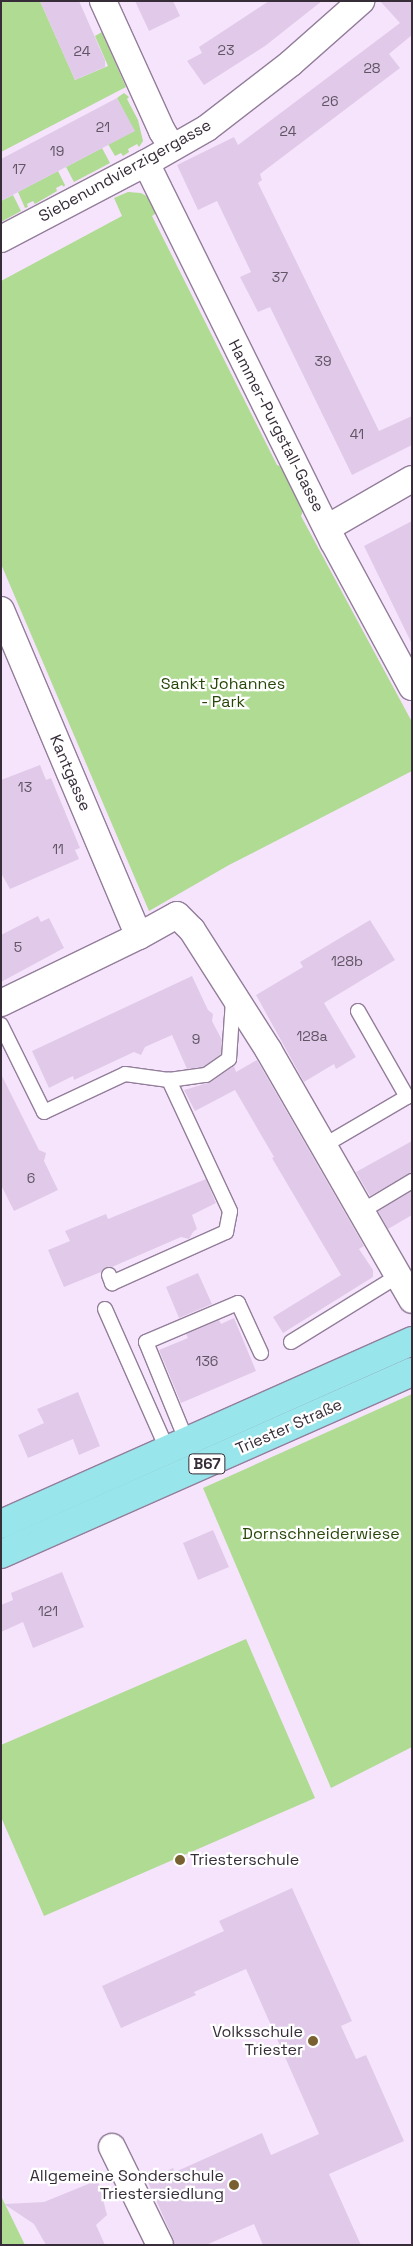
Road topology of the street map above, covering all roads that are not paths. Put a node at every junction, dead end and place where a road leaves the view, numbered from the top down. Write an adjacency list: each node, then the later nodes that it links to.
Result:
1 (103, 1): 3 (street)
2 (361, 1): 3 (street, Siebenundvierzigergasse)
3 (172, 147): 4 (street, Siebenundvierzigergasse)
4 (146, 163): 5 (street, Siebenundvierzigergasse); 7 (street, Hammer-Purgstall-Gasse)
5 (1, 239)
6 (412, 479): 7 (street)
7 (327, 528): 10 (street, Hammer-Purgstall-Gasse)
8 (1, 610): 9 (street, Kantgasse)
9 (11, 664): 11 (street, Kantgasse)
10 (412, 687)
11 (139, 936): 12 (street); 13 (street)
12 (234, 995): 16 (lane); 17 (street)
13 (1, 1003)
14 (358, 1011): 17 (lane)
15 (1, 1026): 16 (lane)
16 (169, 1080): 20 (lane)
17 (323, 1146): 19 (street)
18 (412, 1181): 19 (lane)
19 (362, 1211): 21 (street)
20 (109, 1275)
21 (398, 1276): 22 (street); 25 (lane)
22 (412, 1300)
23 (106, 1309): 28 (lane)
24 (412, 1341): 28 (main road, Triester Straße / B67)
25 (291, 1342)
26 (260, 1354): 28 (lane)
27 (412, 1372): 30 (main road, Triester Straße / B67)
28 (177, 1446): 29 (main road, Triester Straße / B67)
29 (1, 1524)
30 (1, 1554)
31 (112, 2147): 32 (street)
32 (160, 2245)

